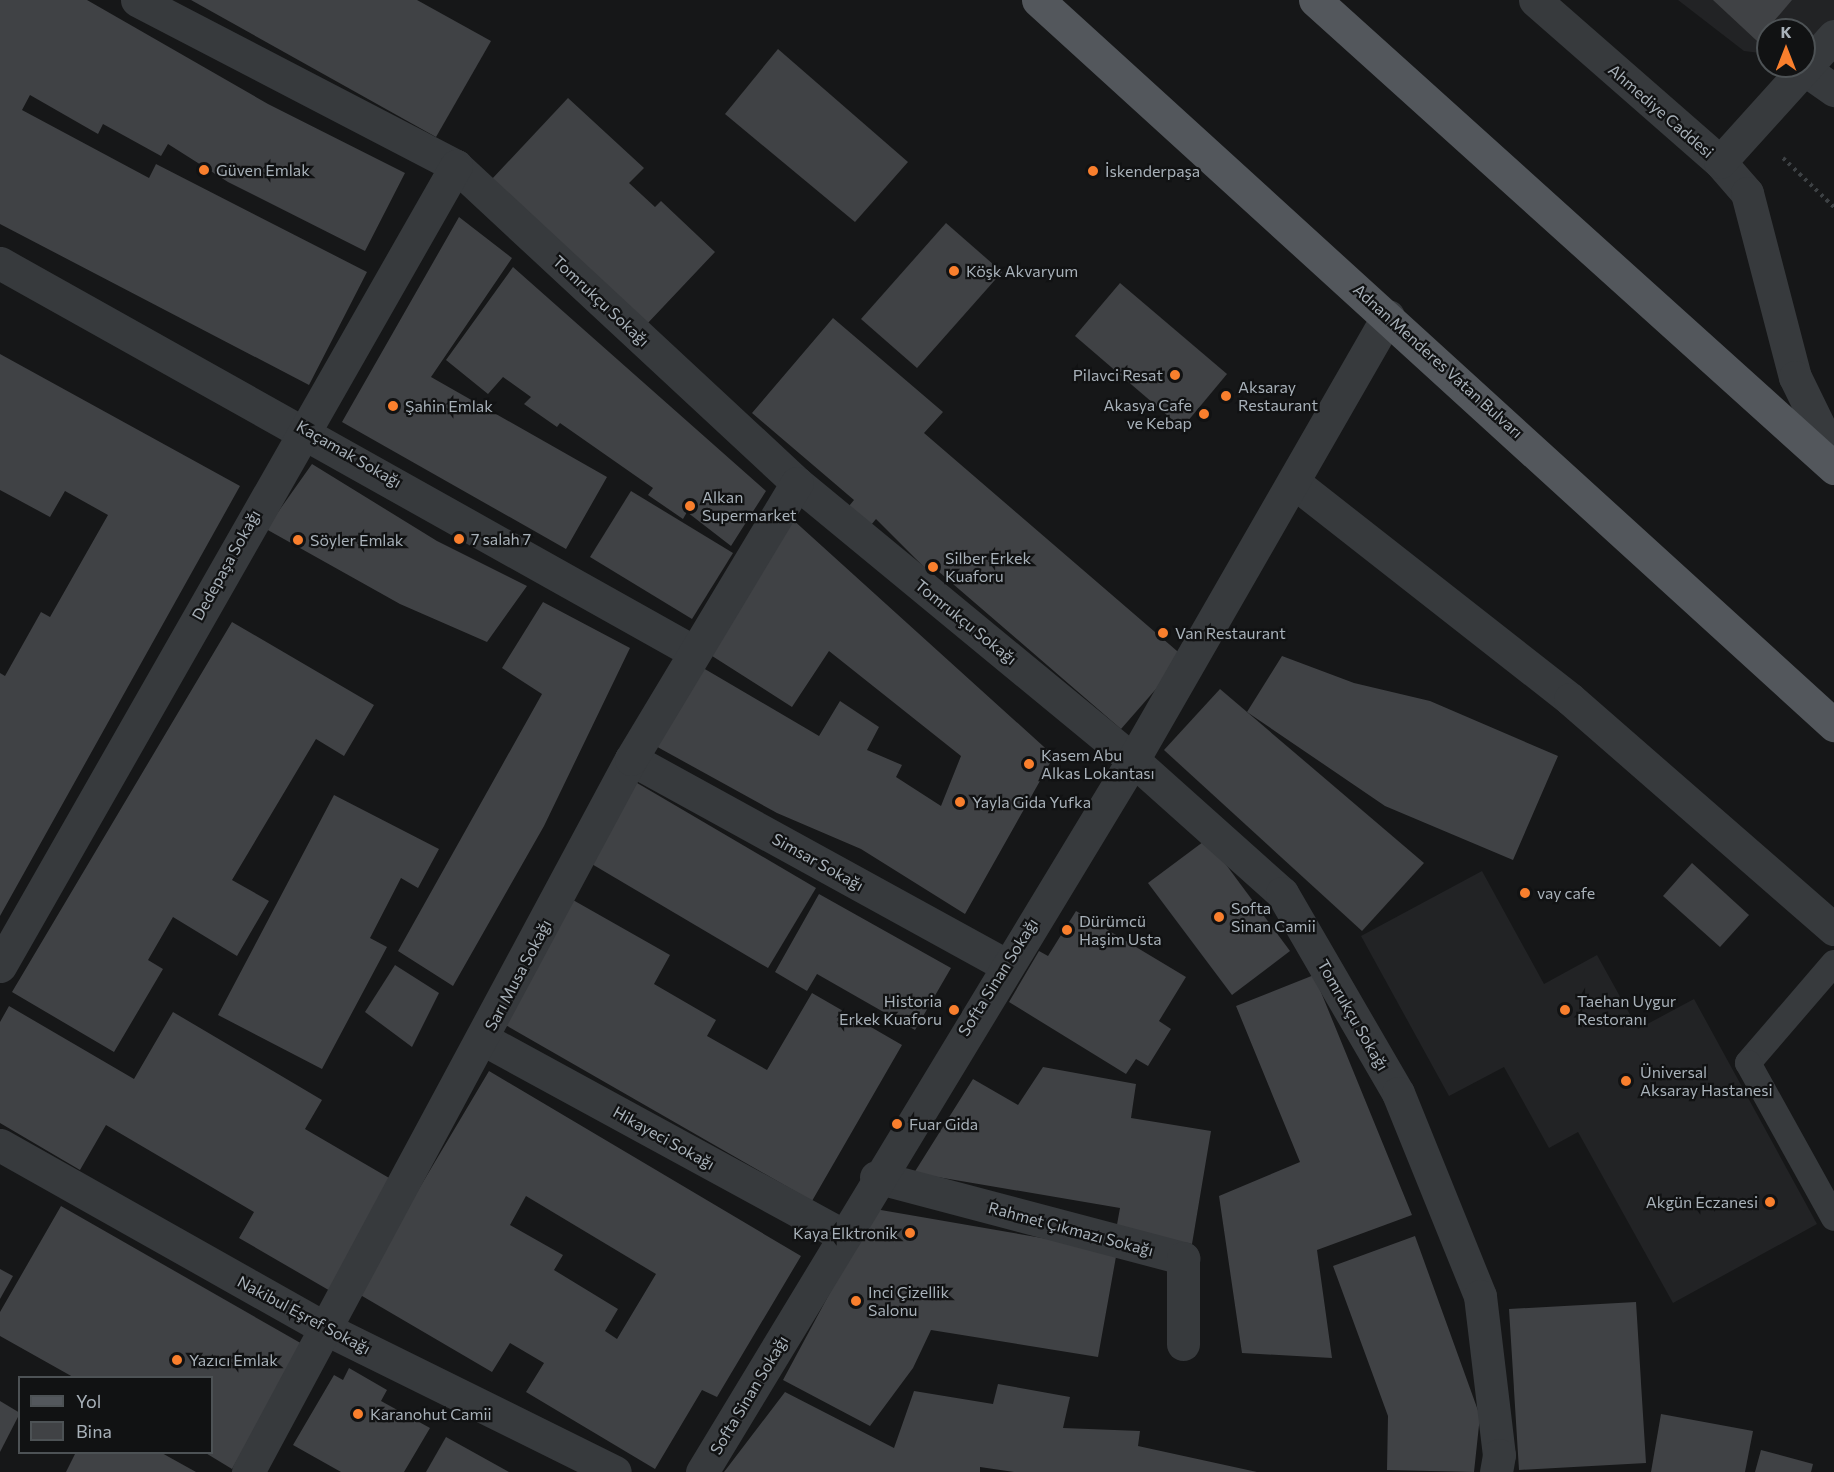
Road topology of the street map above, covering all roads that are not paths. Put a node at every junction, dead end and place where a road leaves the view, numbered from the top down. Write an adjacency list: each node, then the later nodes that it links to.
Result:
1 (137, 0): 11 (street, Tomrukçu Sokağı)
2 (1038, 0): 13 (main road, Adnan Menderes Vatan Bulvarı)
3 (1315, 0): 16 (main road)
4 (1535, 0): 10 (street, Ahmediye Caddesi)
5 (1834, 36): 6 (street, Ahmediye Caddesi)
6 (1816, 55)
7 (1795, 78): 10 (street, Ahmediye Caddesi)
8 (1816, 78): 9 (street)
9 (1834, 90)
10 (1720, 162): 15 (street)
11 (456, 166): 14 (street, Dedepaşa Sokağı); 17 (street, Tomrukçu Sokağı)
12 (0, 263): 14 (street, Kaçamak Sokağı)
13 (1388, 316): 18 (street, Softa Sinan Sokağı); 20 (main road, Adnan Menderes Vatan Bulvarı)
14 (303, 428): 19 (street, Kaçamak Sokağı); 26 (street, Dedepaşa Sokağı)
15 (1834, 457)
16 (1834, 468)
17 (797, 483): 19 (street, Sarı Musa Sokağı); 22 (street, Tomrukçu Sokağı)
18 (1296, 484): 22 (street, Softa Sinan Sokağı); 23 (street)
19 (694, 652): 21 (street, Sarı Musa Sokağı)
20 (1834, 725)
21 (631, 759): 25 (street, Simsar Sokağı); 27 (street, Sarı Musa Sokağı)
22 (1133, 760): 25 (street, Softa Sinan Sokağı); 37 (street, Tomrukçu Sokağı)
23 (1834, 929)
24 (1834, 963): 30 (lane)
25 (1005, 965): 29 (street, Softa Sinan Sokağı)
26 (0, 966)
27 (483, 1040): 31 (street, Hikayeci Sokağı); 32 (street, Sarı Musa Sokağı)
28 (0, 1145): 32 (street, Nakibul Eşref Sokağı)
29 (876, 1177): 31 (street, Softa Sinan Sokağı); 33 (street, Rahmet Çıkmazı Sokağı)
30 (1834, 1218)
31 (845, 1236): 36 (street, Softa Sinan Sokağı)
32 (326, 1329): 34 (street, Sarı Musa Sokağı); 35 (street, Nakibul Eşref Sokağı)
33 (1183, 1344)
34 (248, 1472)
35 (615, 1472)
36 (702, 1472)
37 (1496, 1472)

